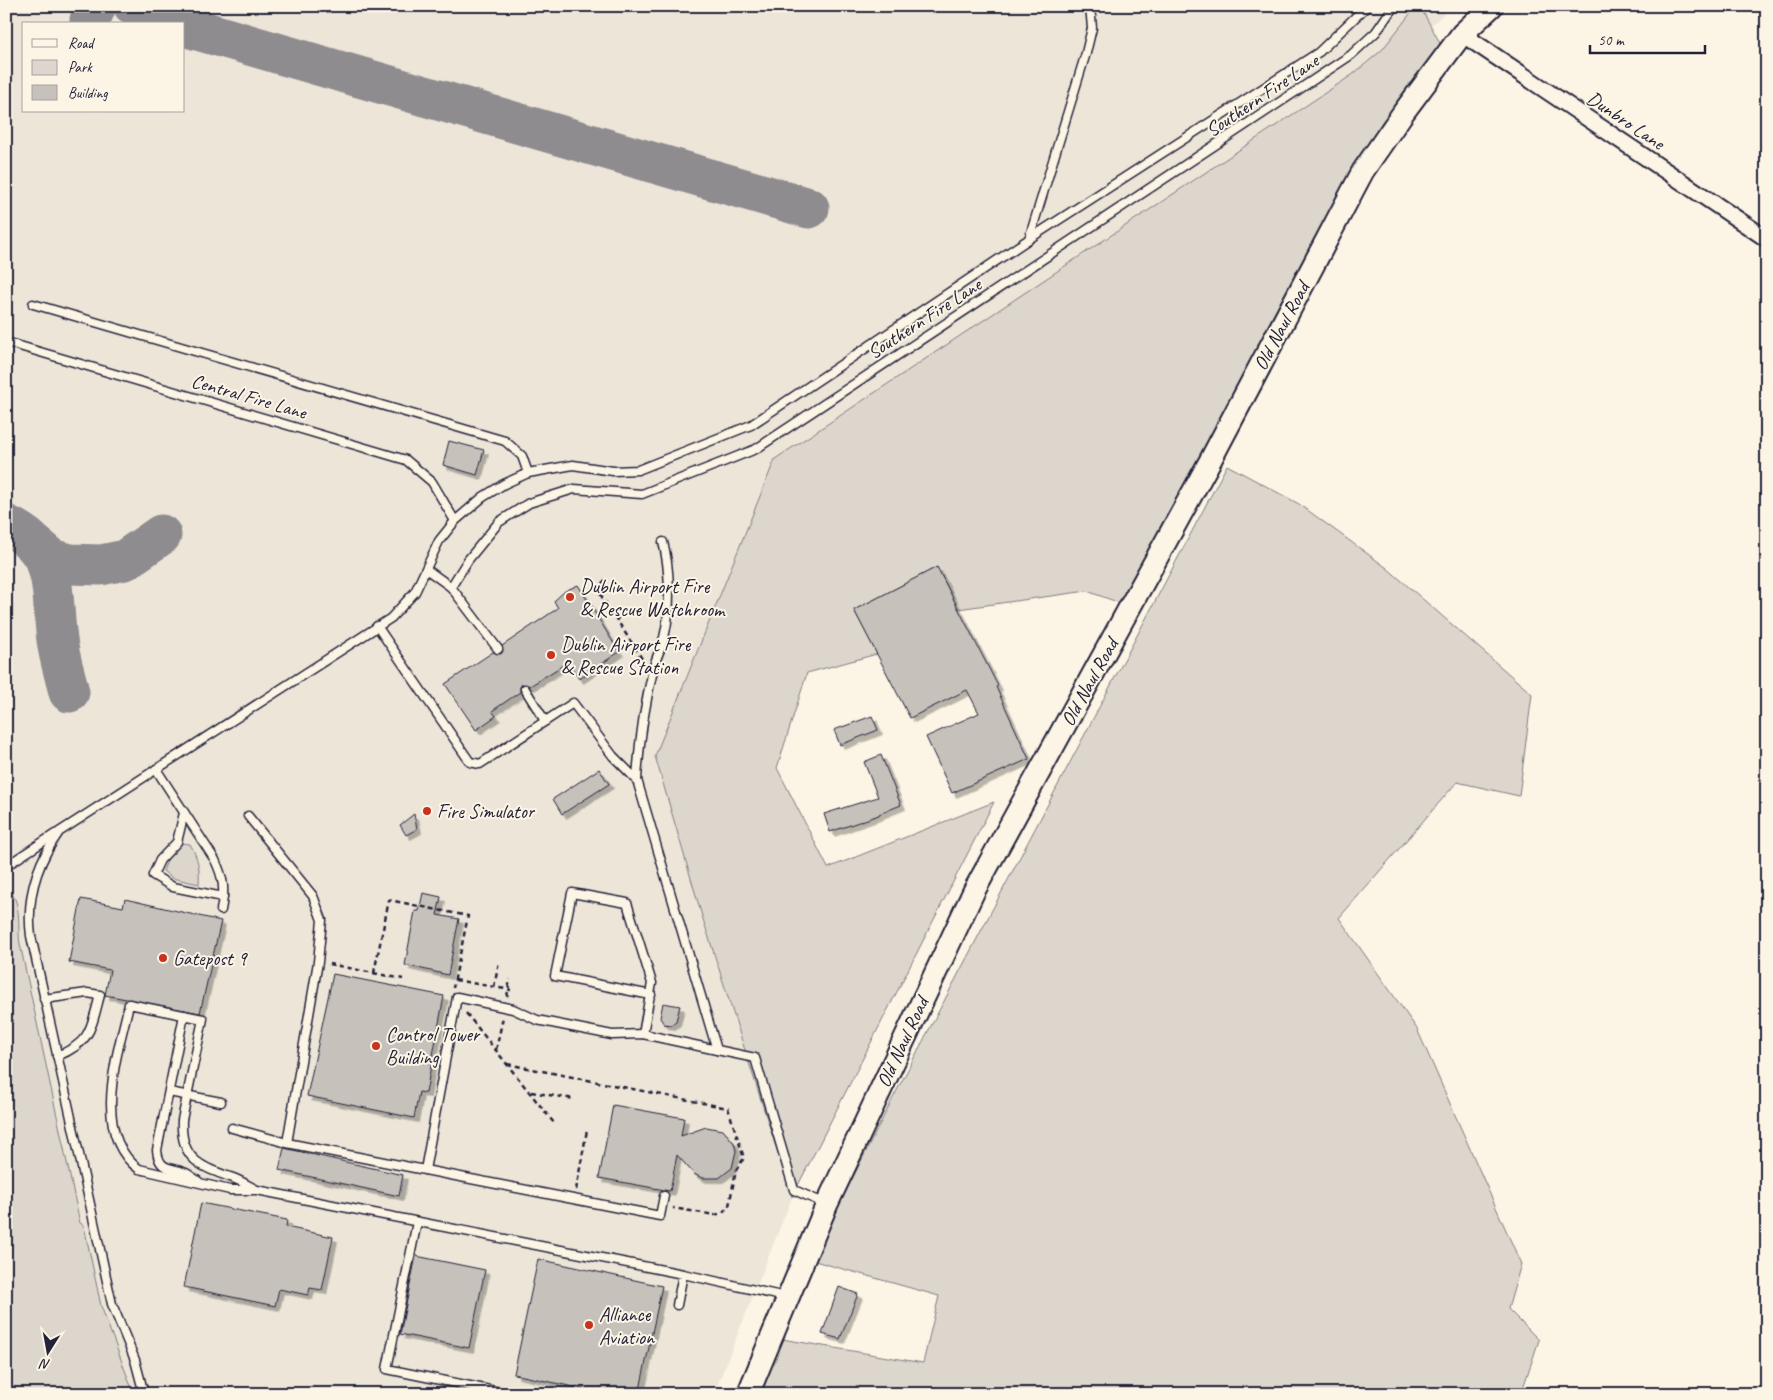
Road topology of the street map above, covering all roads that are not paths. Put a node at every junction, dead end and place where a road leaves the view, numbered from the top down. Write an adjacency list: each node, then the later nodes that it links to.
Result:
1 (1090, 6): 6 (lane)
2 (1367, 6): 6 (lane)
3 (1394, 6): 14 (lane, Southern Fire Lane)
4 (1492, 6): 5 (main road, Old Naul Road)
5 (1462, 34): 7 (street, Dunbro Lane); 42 (main road, Old Naul Road)
6 (1029, 239): 10 (lane)
7 (1767, 239)
8 (33, 304): 10 (lane)
9 (6, 342): 11 (lane, Central Fire Lane)
10 (528, 473): 11 (lane)
11 (455, 521): 13 (lane)
12 (663, 542): 20 (lane)
13 (426, 569): 14 (lane); 15 (lane)
14 (451, 587): 16 (lane)
15 (377, 626): 18 (lane); 19 (lane)
16 (498, 649)
17 (525, 690): 18 (lane)
18 (545, 722): 20 (lane)
19 (156, 769): 21 (lane); 23 (lane)
20 (637, 780): 31 (lane)
21 (184, 813): 25 (lane); 25 (lane)
22 (248, 816): 37 (lane)
23 (59, 832): 24 (lane); 28 (lane)
24 (6, 866)
25 (223, 897): 26 (lane)
26 (221, 910)
27 (651, 995): 27 (lane); 30 (lane)
28 (44, 999): 32 (lane); 32 (lane)
29 (184, 1015): 33 (lane); 34 (lane); 39 (lane)
30 (643, 1034): 31 (lane); 38 (lane)
31 (717, 1050): 42 (lane)
32 (57, 1056): 47 (lane)
33 (169, 1092): 34 (lane); 39 (lane)
34 (187, 1095): 35 (lane); 40 (lane)
35 (221, 1102)
36 (232, 1128): 37 (lane)
37 (287, 1143): 38 (lane)
38 (425, 1170): 41 (lane)
39 (202, 1184): 40 (lane)
40 (257, 1190): 43 (lane)
41 (664, 1196)
42 (827, 1204): 45 (main road, Old Naul Road)
43 (416, 1222): 44 (lane); 48 (lane)
44 (683, 1274): 45 (lane); 46 (lane)
45 (787, 1297): 49 (main road, Old Naul Road)
46 (677, 1305)
47 (144, 1394)
48 (509, 1394)
49 (748, 1394)

